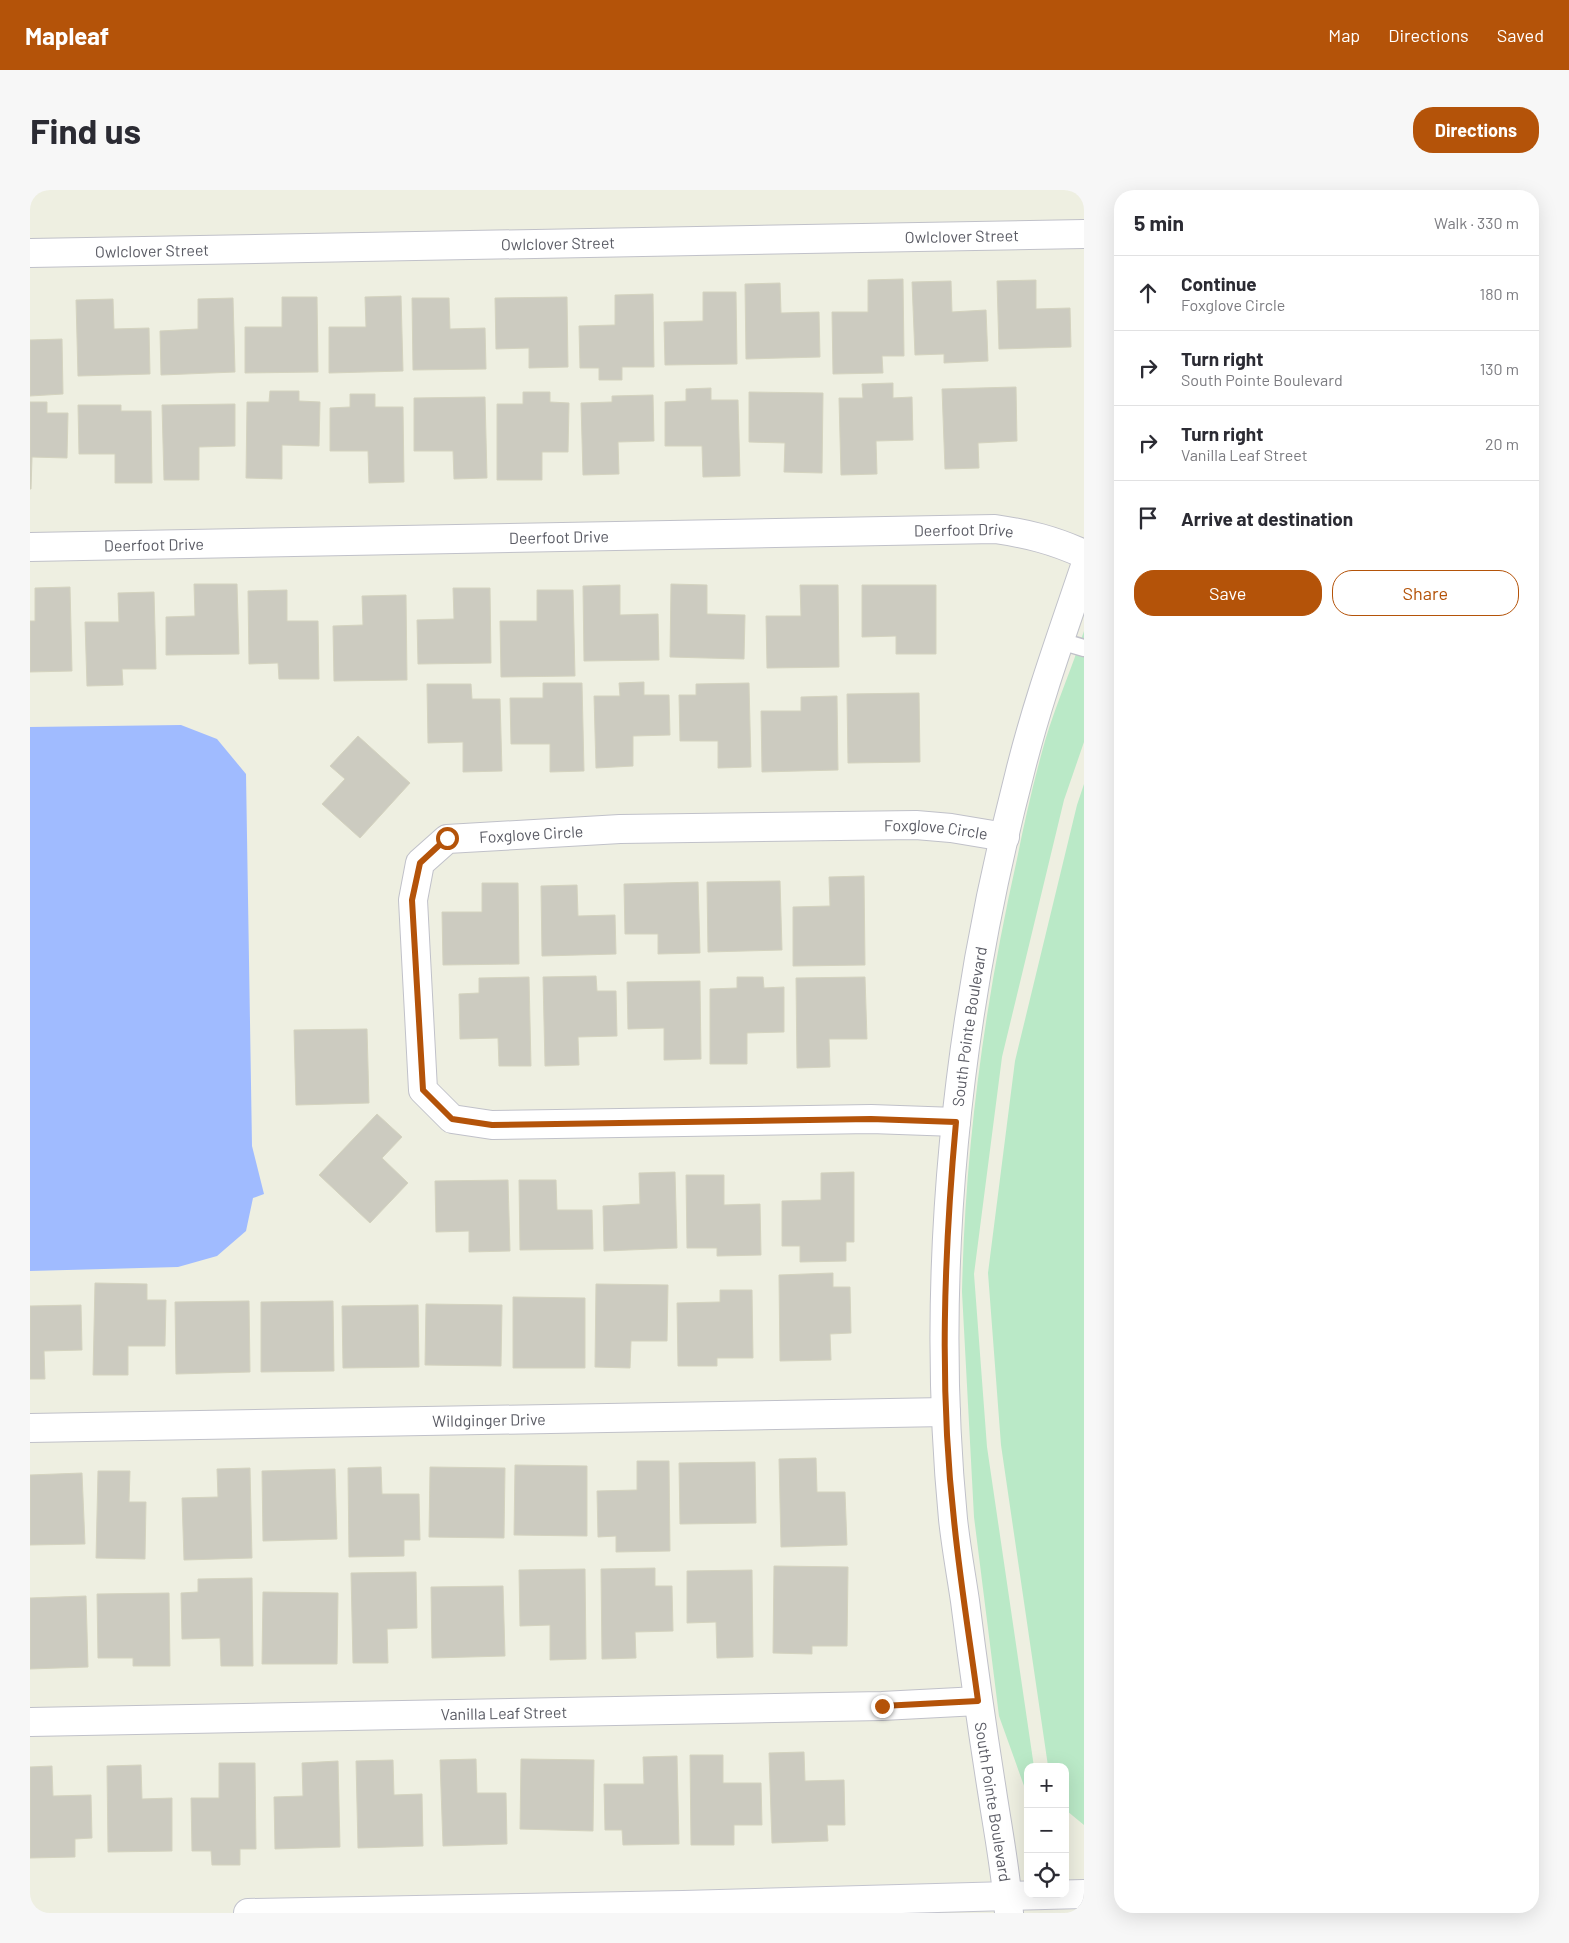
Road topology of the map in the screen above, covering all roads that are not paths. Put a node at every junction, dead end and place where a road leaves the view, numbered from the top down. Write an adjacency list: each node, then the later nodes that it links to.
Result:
1 (1084, 234): 2 (street, Owlclover Street)
2 (30, 253)
3 (30, 547): 4 (street, Deerfoot Drive)
4 (1084, 554)
5 (1084, 569): 6 (street, South Pointe Boulevard)
6 (1078, 608): 7 (street, South Pointe Boulevard)
7 (1072, 644): 8 (street, South Pointe Boulevard)
8 (1005, 836): 9 (street, South Pointe Boulevard); 9 (street, Foxglove Circle)
9 (956, 1122): 10 (street, South Pointe Boulevard)
10 (946, 1412): 11 (street, Wildginger Drive); 12 (street, South Pointe Boulevard)
11 (30, 1428)
12 (978, 1701): 13 (street, Vanilla Leaf Street); 15 (street, South Pointe Boulevard)
13 (30, 1722)
14 (1084, 1894): 15 (street)
15 (1008, 1905): 16 (street)
16 (248, 1913)

